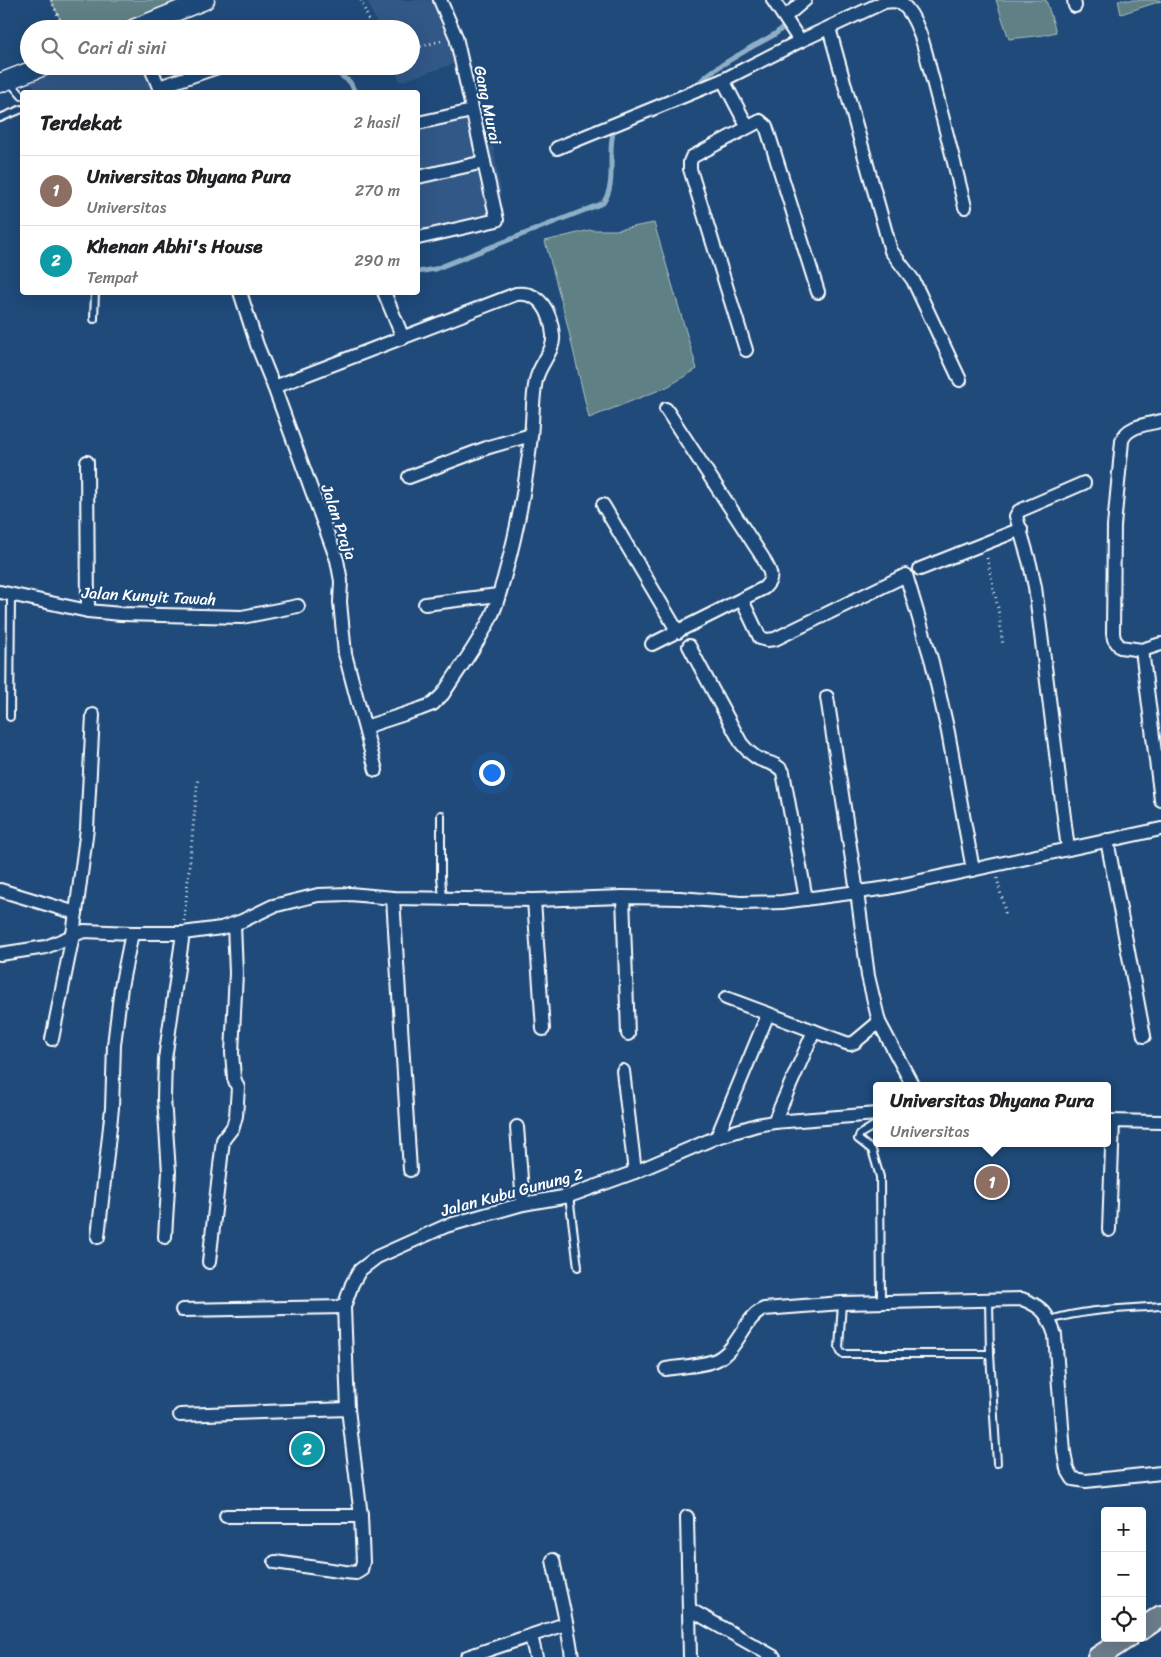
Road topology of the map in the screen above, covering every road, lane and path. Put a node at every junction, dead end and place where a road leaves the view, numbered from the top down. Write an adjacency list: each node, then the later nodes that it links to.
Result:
1 (51, 0): 9 (path)
2 (205, 0): 10 (street)
3 (360, 0): 11 (path)
4 (440, 0): 13 (street, Gang Murai)
5 (773, 0): 8 (street)
6 (805, 0): 8 (street)
7 (911, 5): 12 (street); 31 (street)
8 (785, 17): 14 (street)
9 (60, 20)
10 (156, 20)
11 (368, 20)
12 (829, 28): 14 (street); 40 (street)
13 (456, 37): 15 (path); 24 (street, Gang Murai)
14 (800, 41): 19 (street)
15 (420, 47)
16 (20, 75): 20 (street)
17 (154, 75): 21 (street)
18 (198, 75): 21 (street)
19 (724, 80): 27 (street); 28 (street)
20 (4, 81): 22 (lane)
21 (160, 90)
22 (20, 94)
23 (20, 110): 25 (lane)
24 (472, 111): 26 (street); 29 (street, Gang Murai)
25 (0, 118)
26 (420, 123)
27 (747, 126): 33 (street); 39 (street)
28 (558, 148)
29 (484, 162): 30 (street); 32 (street, Gang Murai)
30 (420, 177)
31 (965, 207)
32 (420, 238)
33 (818, 292)
34 (95, 295): 37 (lane)
35 (241, 295): 41 (street, Jalan Praja)
36 (385, 295): 38 (street)
37 (94, 319)
38 (403, 338): 41 (street); 44 (street)
39 (746, 350)
40 (960, 380)
41 (274, 387): 67 (street, Jalan Praja)
42 (666, 409): 54 (street)
43 (1161, 421): 63 (street)
44 (531, 436): 46 (street); 53 (street)
45 (87, 462): 57 (street)
46 (408, 478)
47 (1084, 483): 49 (street)
48 (603, 505): 58 (street)
49 (1021, 530): 50 (street); 74 (street)
50 (984, 544): 51 (street); 61 (path)
51 (920, 569)
52 (5, 593): 57 (street, Jalan Kunyit Tawah); 66 (lane)
53 (498, 595): 55 (street); 67 (street)
54 (742, 600): 58 (street); 76 (street)
55 (425, 604)
56 (298, 606): 57 (street, Jalan Kunyit Tawah)
57 (88, 611)
58 (678, 632): 59 (street)
59 (652, 644)
60 (1161, 644): 63 (street)
61 (1003, 645)
62 (689, 646): 82 (street)
63 (1142, 650): 70 (street)
64 (827, 698): 78 (street)
65 (93, 715): 85 (street)
66 (10, 717)
67 (365, 727): 68 (street, Jalan Praja)
68 (376, 770)
69 (198, 777): 84 (path)
70 (1161, 800)
71 (442, 815): 81 (lane)
72 (1161, 829): 73 (street)
73 (1107, 840): 74 (street); 98 (street)
74 (1068, 849): 75 (street)
75 (994, 864): 76 (street); 86 (path)
76 (973, 870): 78 (street)
77 (0, 890): 85 (street)
78 (857, 892): 82 (street); 94 (street)
79 (623, 897): 82 (street); 83 (street); 97 (street)
80 (393, 898): 81 (street); 87 (street); 110 (street)
81 (443, 898): 83 (street)
82 (806, 899)
83 (534, 900): 95 (street)
84 (186, 903)
85 (76, 912): 90 (street)
86 (1006, 916)
87 (234, 924): 89 (street); 117 (street)
88 (132, 933): 89 (street); 90 (street); 115 (street)
89 (183, 933): 116 (street)
90 (73, 935): 91 (street); 99 (street)
91 (0, 954)
92 (726, 998): 93 (street)
93 (768, 1014): 96 (street); 108 (street)
94 (879, 1022): 96 (street); 101 (street)
95 (543, 1029)
96 (814, 1031): 104 (street)
97 (628, 1034)
98 (1144, 1036)
99 (52, 1039)
100 (623, 1071): 111 (street)
101 (910, 1082)
102 (873, 1114): 104 (street, Jalan Kubu Gunung 2)
103 (1111, 1121): 105 (street)
104 (774, 1122): 108 (street, Jalan Kubu Gunung 2)
105 (1161, 1122)
106 (873, 1126): 120 (lane)
107 (517, 1127): 113 (street)
108 (716, 1138): 111 (street, Jalan Kubu Gunung 2)
109 (1110, 1147): 114 (street)
110 (410, 1170)
111 (635, 1172): 112 (street, Jalan Kubu Gunung 2)
112 (568, 1196): 113 (street, Jalan Kubu Gunung 2); 118 (lane)
113 (523, 1204): 123 (street, Jalan Kubu Gunung 2)
114 (1109, 1230)
115 (98, 1237)
116 (166, 1237)
117 (209, 1262)
118 (578, 1267)
119 (990, 1300): 120 (street); 125 (street); 126 (lane)
120 (881, 1302): 121 (street)
121 (842, 1303): 126 (lane); 127 (street)
122 (1161, 1306): 125 (lane)
123 (344, 1307): 124 (street); 128 (street, Jalan Kubu Gunung 2)
124 (182, 1310)
125 (1050, 1320): 131 (street)
126 (990, 1354): 130 (lane)
127 (666, 1369)
128 (348, 1409): 129 (street); 133 (street, Jalan Kubu Gunung 2)
129 (180, 1415)
130 (997, 1463)
131 (1161, 1473)
132 (226, 1516): 133 (street)
133 (361, 1516): 136 (street, Jalan Kubu Gunung 2)
134 (687, 1517): 137 (street)
135 (553, 1560): 139 (street)
136 (275, 1562)
137 (689, 1609): 146 (street); 147 (street)
138 (1161, 1616): 140 (main road)
139 (565, 1624): 141 (street); 145 (street)
140 (1146, 1625)
141 (531, 1636): 143 (street); 144 (street)
142 (1121, 1642): 148 (main road)
143 (467, 1657)
144 (536, 1657)
145 (572, 1657)
146 (690, 1657)
147 (774, 1657)
148 (1098, 1657)

